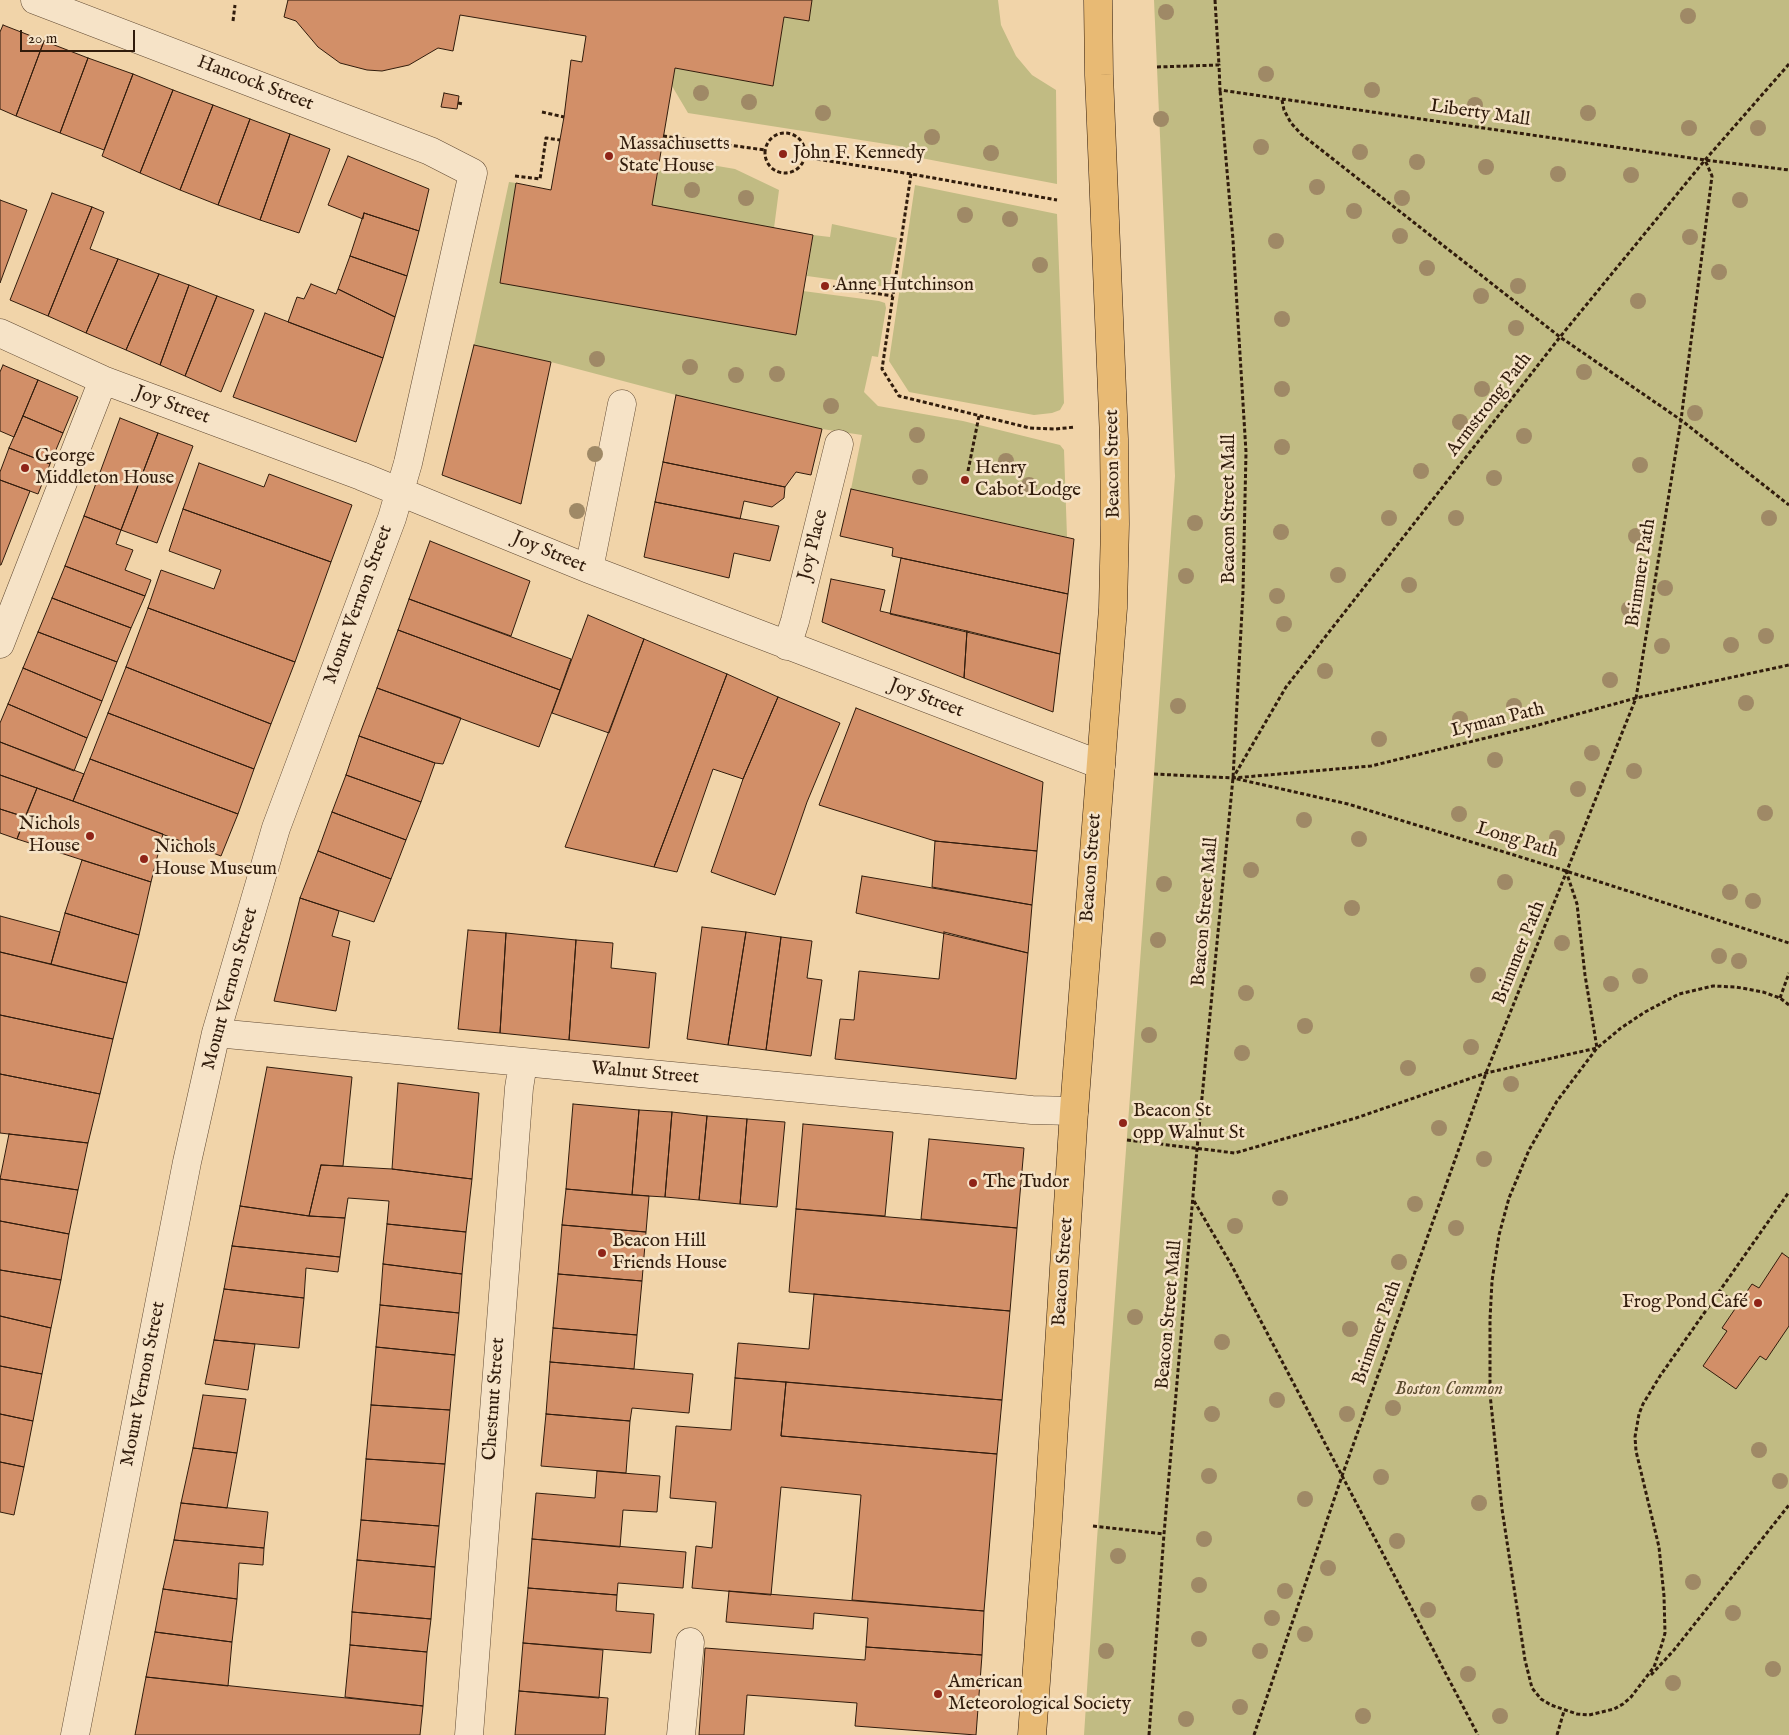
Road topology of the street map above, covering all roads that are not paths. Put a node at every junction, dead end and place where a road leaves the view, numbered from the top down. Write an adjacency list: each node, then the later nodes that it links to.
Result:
1 (35, 0): 3 (street, Hancock Street)
2 (1098, 0): 12 (main road, Beacon Street)
3 (473, 173): 8 (street, Mount Vernon Street)
4 (0, 333): 5 (street, Joy Street)
5 (103, 380): 8 (street, Joy Street); 10 (street)
6 (622, 404): 9 (street)
7 (839, 444): 11 (street, Joy Place)
8 (399, 491): 9 (street, Joy Street); 13 (street, Mount Vernon Street)
9 (588, 570): 11 (street, Joy Street)
10 (0, 644)
11 (787, 646): 12 (street, Joy Street)
12 (1101, 765): 15 (main road, Beacon Street)
13 (216, 1033): 14 (street, Walnut Street); 17 (street, Mount Vernon Street)
14 (523, 1063): 15 (street, Walnut Street); 18 (street, Chestnut Street)
15 (1074, 1111): 20 (main road, Beacon Street)
16 (690, 1642): 19 (street)
17 (75, 1735)
18 (469, 1735)
19 (681, 1735)
20 (1032, 1735)

